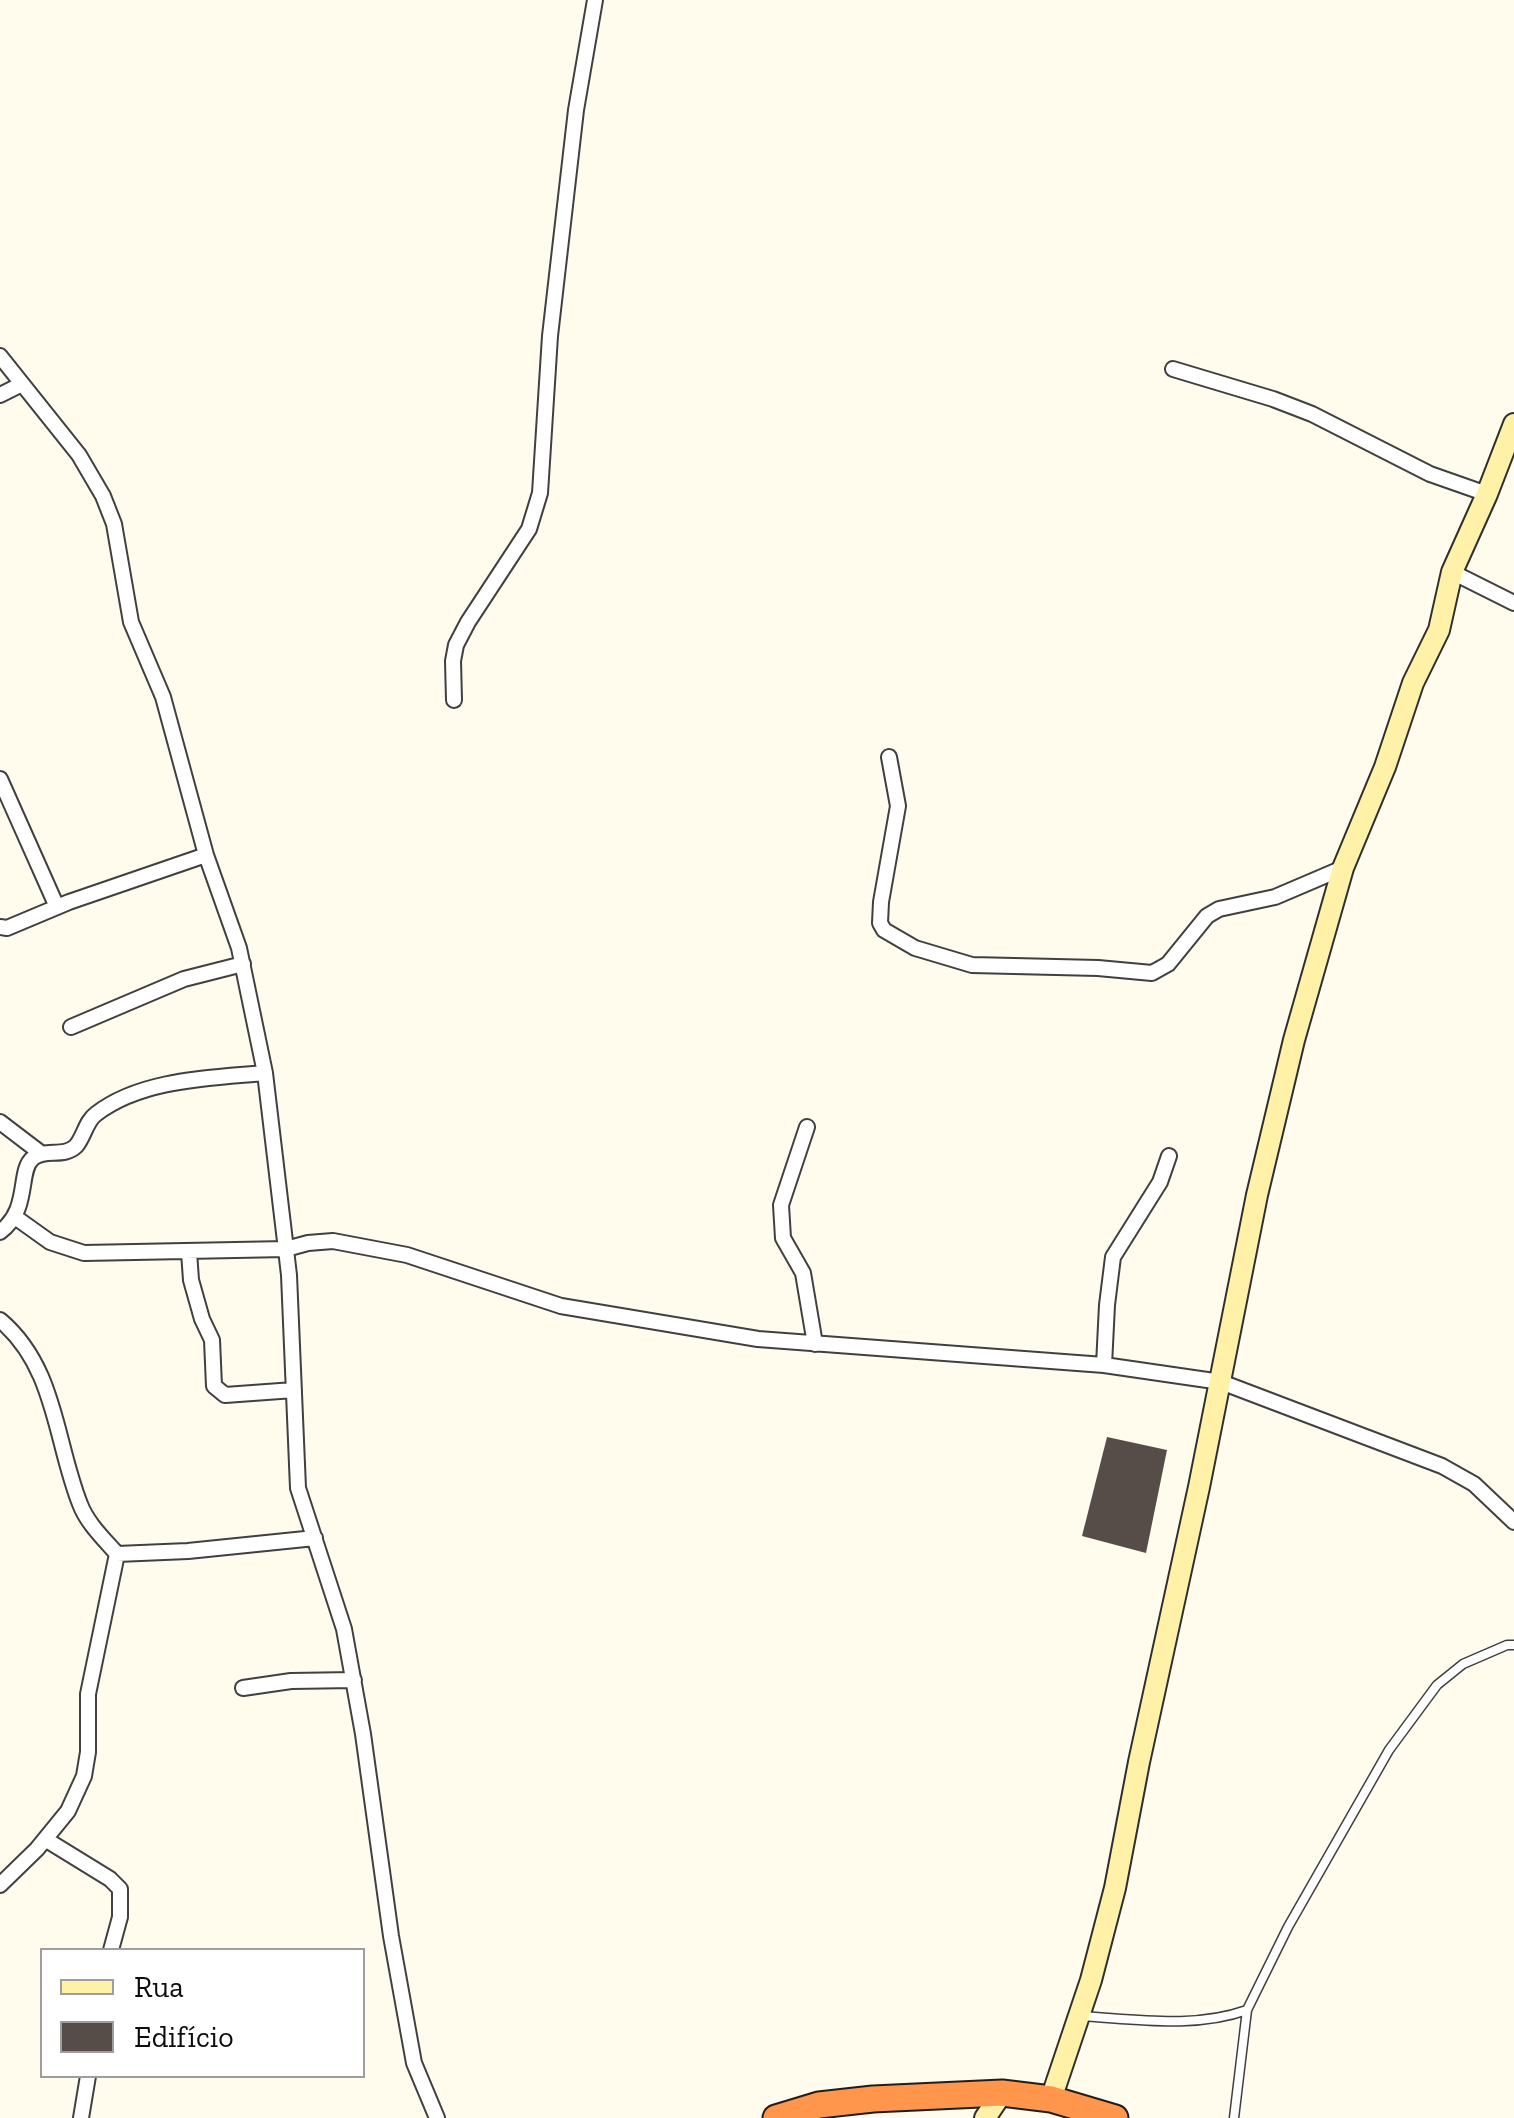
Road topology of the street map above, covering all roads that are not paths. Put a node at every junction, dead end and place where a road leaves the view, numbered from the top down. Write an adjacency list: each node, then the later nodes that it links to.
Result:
1 (595, 0): 10 (street)
2 (0, 356): 4 (street)
3 (1173, 369): 7 (street)
4 (22, 384): 5 (street); 13 (street)
5 (0, 395)
6 (1514, 424): 7 (street)
7 (1487, 494): 8 (street)
8 (1452, 572): 9 (street); 14 (street)
9 (1514, 604)
10 (454, 700)
11 (889, 757): 14 (street)
12 (0, 780): 15 (street)
13 (206, 855): 15 (street); 17 (street)
14 (1343, 868): 31 (street)
15 (57, 907): 16 (street)
16 (0, 928)
17 (243, 964): 18 (street); 19 (street)
18 (71, 1026)
19 (265, 1073): 22 (street); 26 (street)
20 (0, 1122): 22 (street)
21 (808, 1127): 29 (street)
22 (42, 1154): 24 (street)
23 (1168, 1156): 30 (street)
24 (15, 1217): 25 (street); 27 (street)
25 (0, 1232)
26 (286, 1249): 27 (street); 29 (street); 32 (street)
27 (189, 1252): 32 (street)
28 (0, 1320): 35 (street)
29 (814, 1344): 30 (street)
30 (1104, 1365): 31 (street)
31 (1221, 1382): 33 (street); 43 (street)
32 (294, 1390): 34 (street)
33 (1514, 1522)
34 (315, 1538): 35 (street); 37 (street)
35 (117, 1554): 39 (street)
36 (1514, 1645): 42 (lane)
37 (354, 1680): 38 (street); 48 (street)
38 (243, 1688)
39 (45, 1839): 40 (street); 41 (street)
40 (0, 1885)
41 (112, 1948)
42 (1247, 2010): 43 (lane); 52 (lane)
43 (1079, 2016): 46 (street)
44 (88, 2078): 47 (street)
45 (1002, 2093): 46 (highway); 49 (highway); 50 (street)
46 (1051, 2099): 51 (highway)
47 (80, 2118)
48 (437, 2118)
49 (776, 2118)
50 (985, 2118)
51 (1116, 2118)
52 (1234, 2118)

